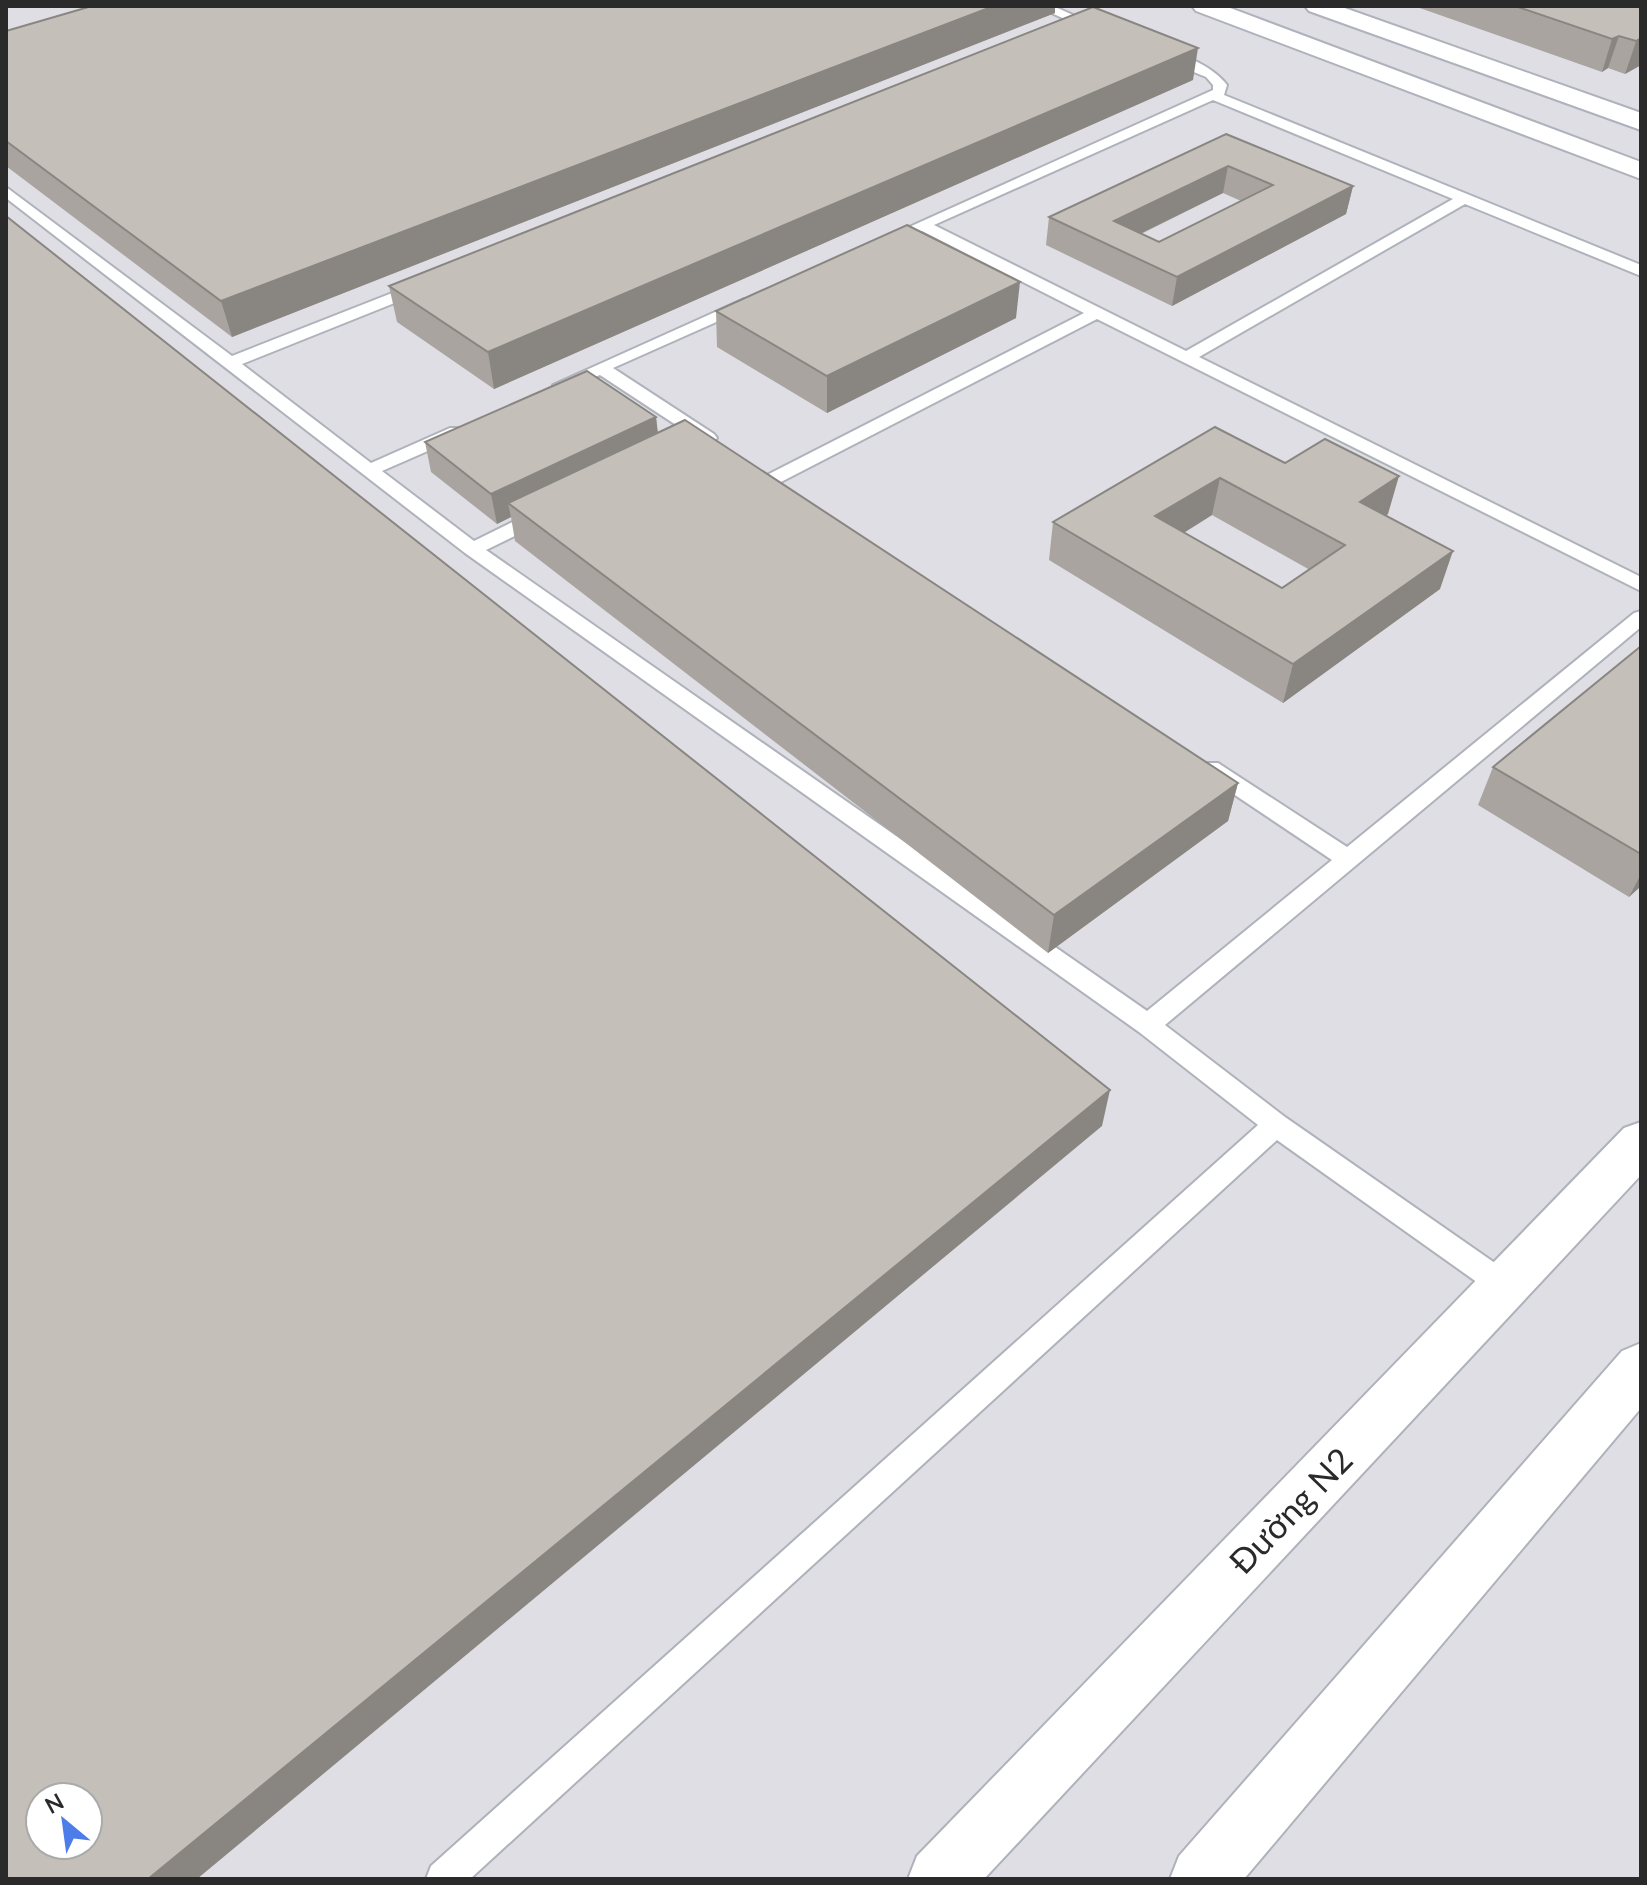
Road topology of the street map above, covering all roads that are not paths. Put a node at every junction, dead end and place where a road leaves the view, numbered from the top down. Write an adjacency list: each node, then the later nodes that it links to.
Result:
1 (1042, 6): 4 (lane)
2 (1204, 6): 8 (street)
3 (1317, 6): 7 (street)
4 (1112, 34)
5 (1155, 51): 6 (lane)
6 (1213, 95): 10 (lane); 11 (lane)
7 (1641, 122)
8 (1641, 171)
9 (6, 191): 18 (lane)
10 (1465, 198): 13 (lane); 17 (lane)
11 (922, 225): 12 (lane); 16 (lane)
12 (863, 251)
13 (1641, 271)
14 (437, 280): 18 (lane)
15 (761, 297): 19 (lane)
16 (1096, 313): 17 (lane); 24 (lane)
17 (1186, 358): 27 (lane)
18 (230, 363): 23 (lane)
19 (601, 368): 20 (lane); 22 (lane)
20 (543, 394)
21 (471, 426): 23 (lane)
22 (731, 454)
23 (370, 470): 26 (lane)
24 (771, 480)
25 (554, 509): 26 (lane)
26 (472, 549): 31 (lane)
27 (1641, 585)
28 (1641, 617): 30 (lane)
29 (1191, 755): 30 (lane)
30 (1348, 859): 31 (lane)
31 (1148, 1025): 32 (lane)
32 (1276, 1125): 34 (lane); 36 (lane)
33 (1641, 1142): 34 (street, Đường N2)
34 (1505, 1286): 37 (street, Đường N2)
35 (1641, 1368): 38 (street)
36 (444, 1879)
37 (940, 1879)
38 (1202, 1879)

